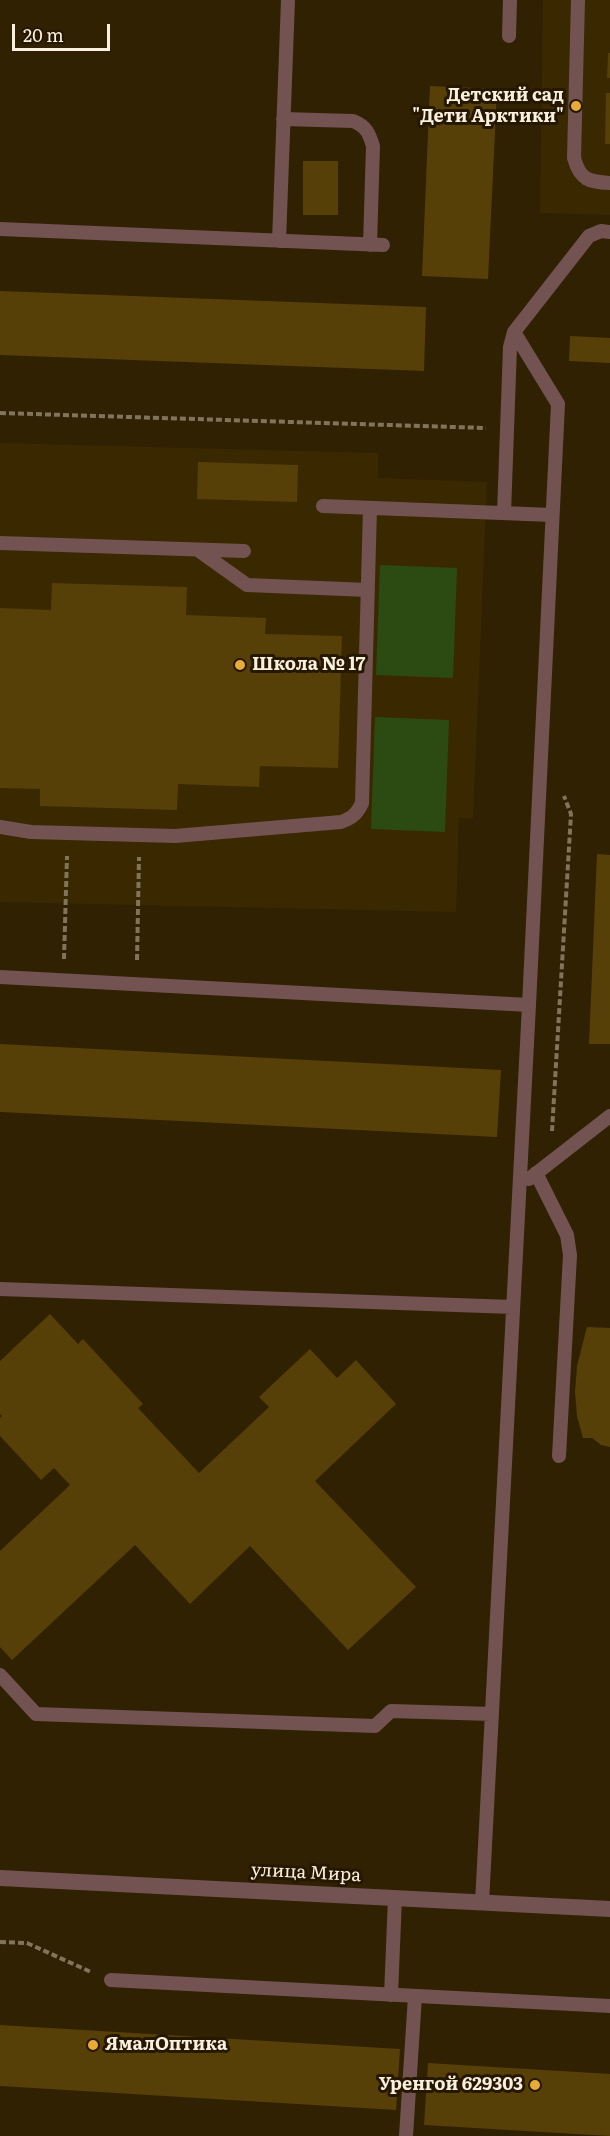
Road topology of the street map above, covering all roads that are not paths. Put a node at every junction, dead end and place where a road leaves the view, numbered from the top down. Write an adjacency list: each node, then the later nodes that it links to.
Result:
1 (288, 0): 5 (lane)
2 (510, 0): 4 (lane)
3 (579, 0): 6 (lane)
4 (509, 36)
5 (283, 119): 9 (lane); 9 (lane)
6 (610, 183)
7 (0, 229): 9 (lane)
8 (610, 232): 10 (lane)
9 (279, 241)
10 (514, 333): 13 (lane); 14 (lane)
11 (323, 506): 12 (lane)
12 (370, 508): 13 (lane); 18 (lane)
13 (504, 513): 14 (lane)
14 (552, 515): 21 (lane)
15 (0, 543): 16 (lane)
16 (197, 549): 17 (lane); 18 (lane)
17 (244, 551)
18 (368, 590): 19 (lane)
19 (0, 826)
20 (0, 978): 21 (lane)
21 (529, 1005): 24 (lane)
22 (610, 1116): 23 (lane)
23 (536, 1173): 24 (lane); 27 (lane)
24 (520, 1185): 26 (lane)
25 (0, 1289): 26 (lane)
26 (513, 1307): 29 (lane)
27 (559, 1456)
28 (0, 1675): 29 (lane)
29 (492, 1714): 32 (lane)
30 (0, 1878): 31 (street, улица Мира)
31 (395, 1898): 32 (street, улица Мира); 35 (lane)
32 (482, 1903): 33 (street, улица Мира)
33 (610, 1909)
34 (111, 1980): 35 (lane)
35 (391, 1995): 36 (lane)
36 (415, 1996): 37 (lane); 38 (lane)
37 (610, 2006)
38 (406, 2136)

